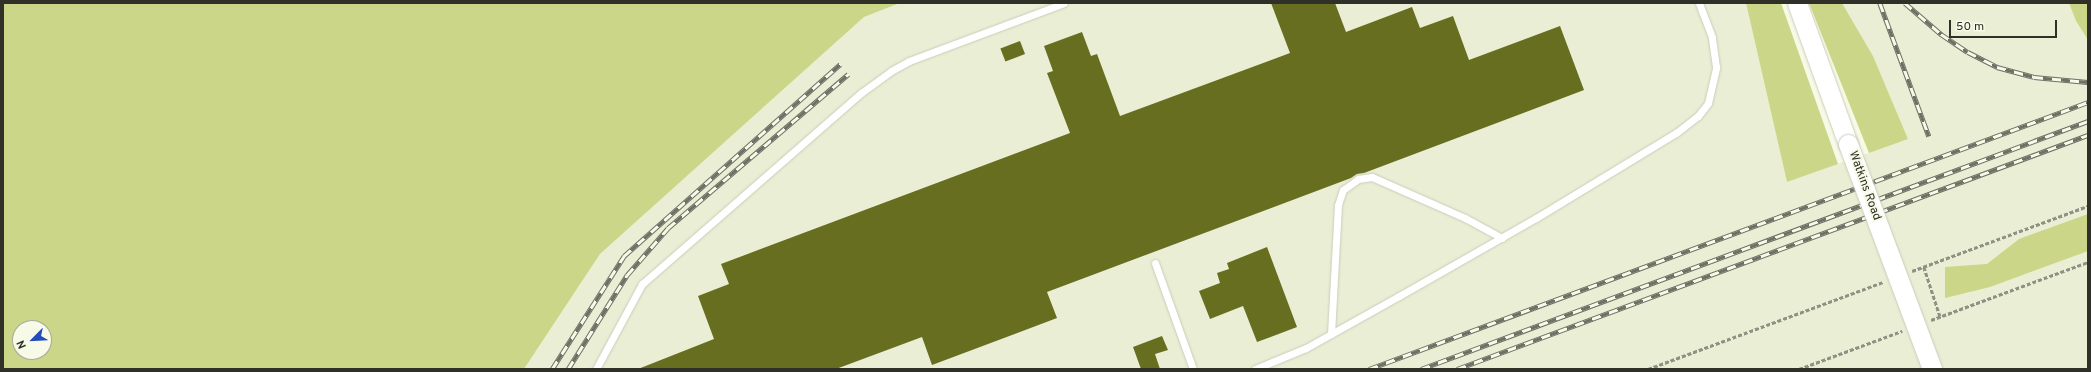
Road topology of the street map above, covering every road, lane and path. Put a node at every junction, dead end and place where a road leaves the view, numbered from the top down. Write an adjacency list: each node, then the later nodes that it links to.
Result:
1 (1064, 3): 15 (lane)
2 (1699, 3): 5 (lane)
3 (1797, 3): 20 (street, Watkins Road, bridge)
4 (2088, 206): 8 (path)
5 (1502, 238): 14 (lane); 14 (lane)
6 (2088, 262): 11 (path)
7 (1155, 263): 16 (lane)
8 (1924, 266): 9 (path); 11 (path)
9 (1910, 272)
10 (1887, 280): 18 (path)
11 (1940, 316): 12 (path)
12 (1925, 322)
13 (1903, 330): 19 (path)
14 (1331, 334): 17 (lane)
15 (596, 369)
16 (1193, 369)
17 (1255, 369)
18 (1648, 369)
19 (1799, 369)
20 (1932, 369)

